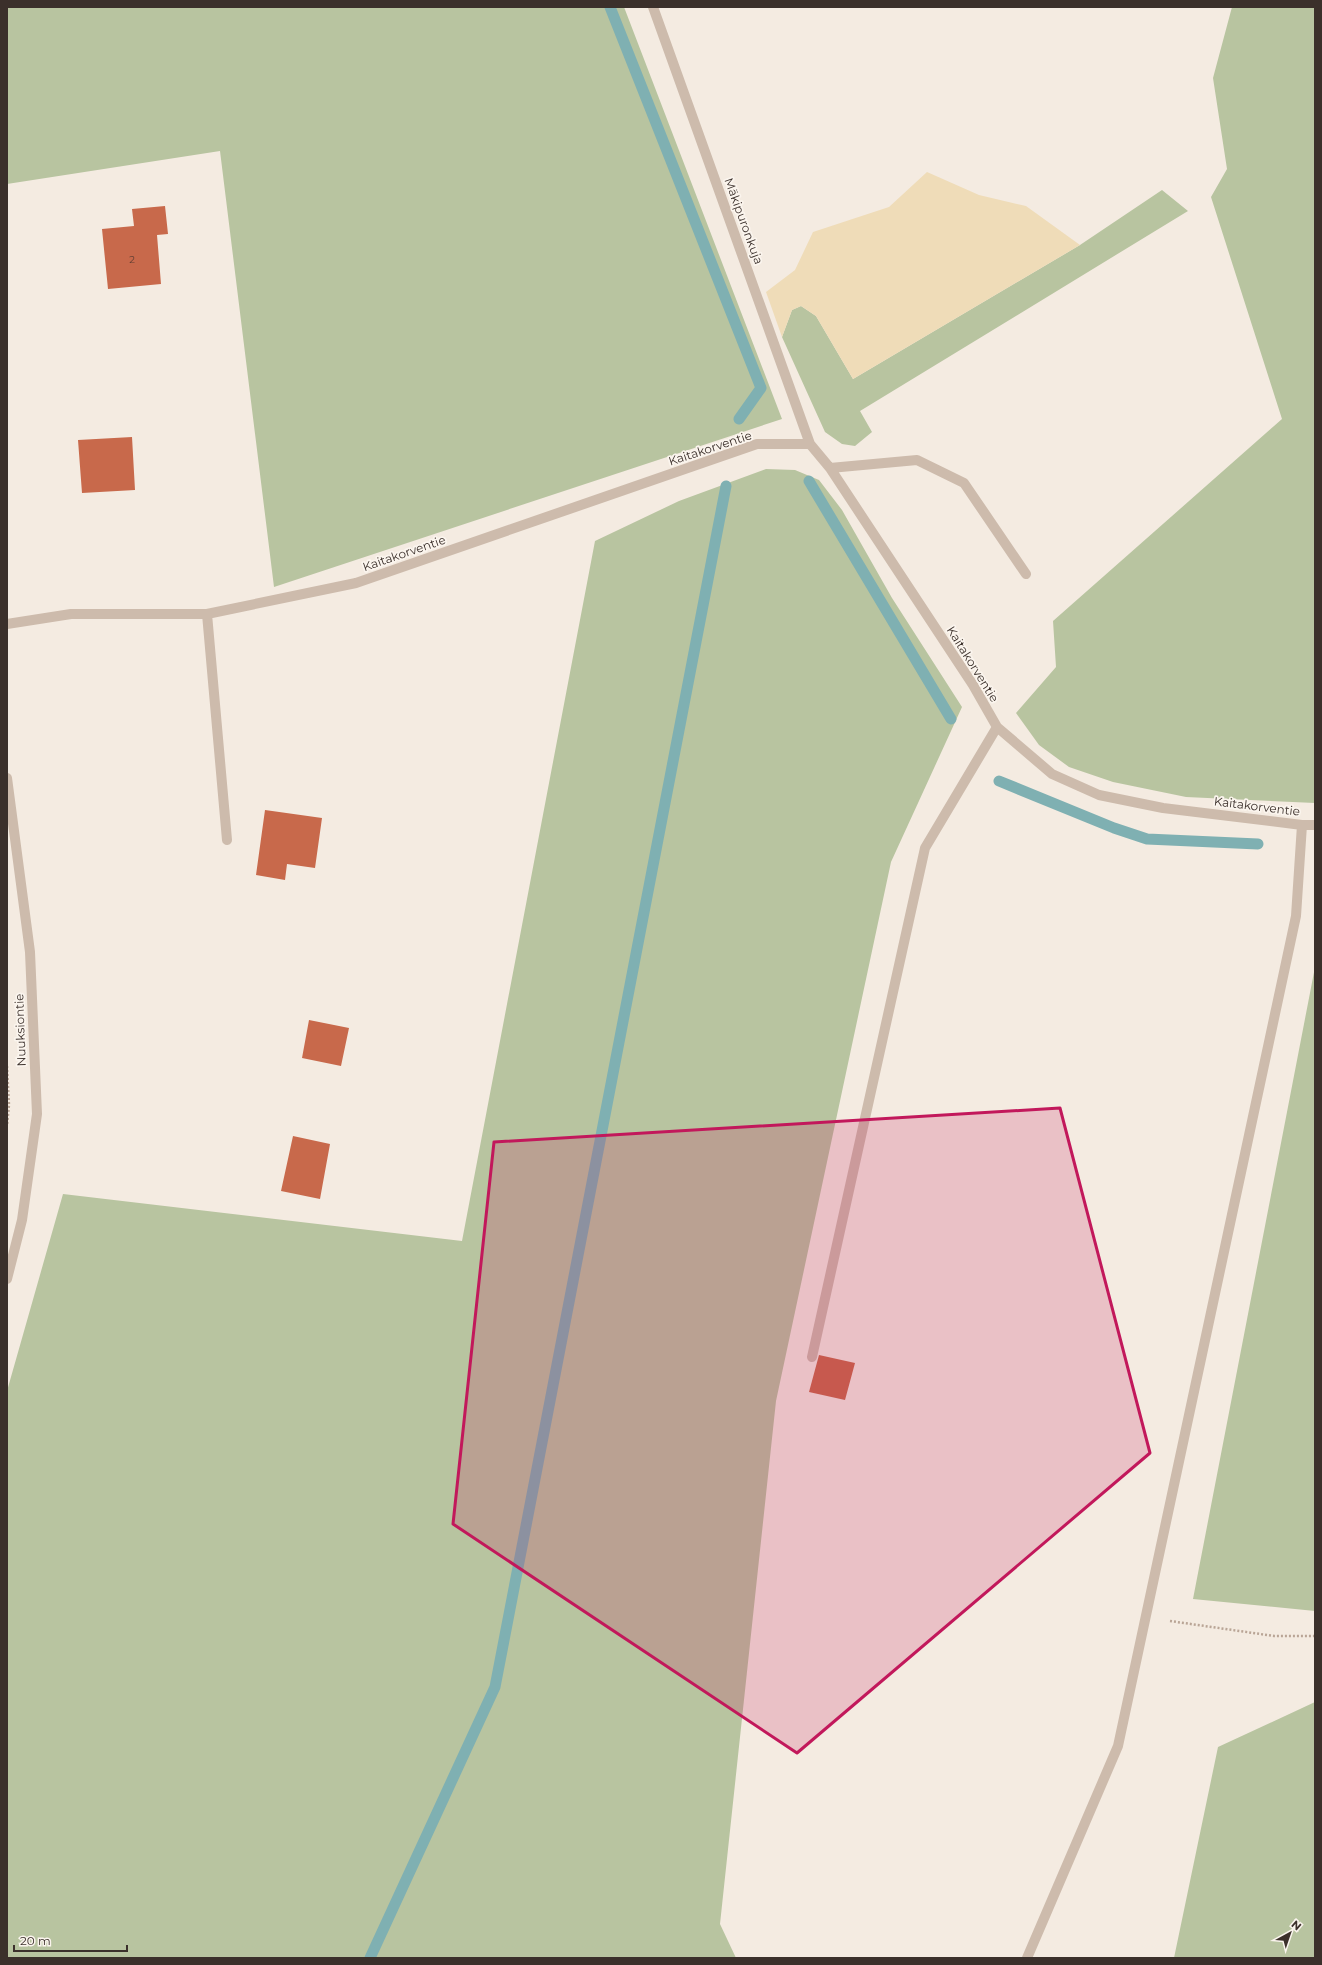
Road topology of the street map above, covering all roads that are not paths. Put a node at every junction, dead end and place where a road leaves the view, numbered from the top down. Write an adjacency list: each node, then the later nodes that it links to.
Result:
1 (652, 7): 2 (street, Mäkipuronkuja)
2 (810, 444): 3 (street, Kaitakorventie); 5 (street, Kaitakorventie)
3 (830, 468): 4 (street); 7 (street, Kaitakorventie)
4 (1026, 574)
5 (207, 614): 6 (street, Kaitakorventie); 11 (street)
6 (7, 624)
7 (997, 727): 9 (street, Kaitakorventie); 13 (street)
8 (7, 778): 12 (street, Nuuksiontie)
9 (1302, 825): 10 (street, Kaitakorventie); 14 (street)
10 (1315, 825)
11 (227, 840)
12 (7, 1279)
13 (812, 1357)
14 (1027, 1958)

